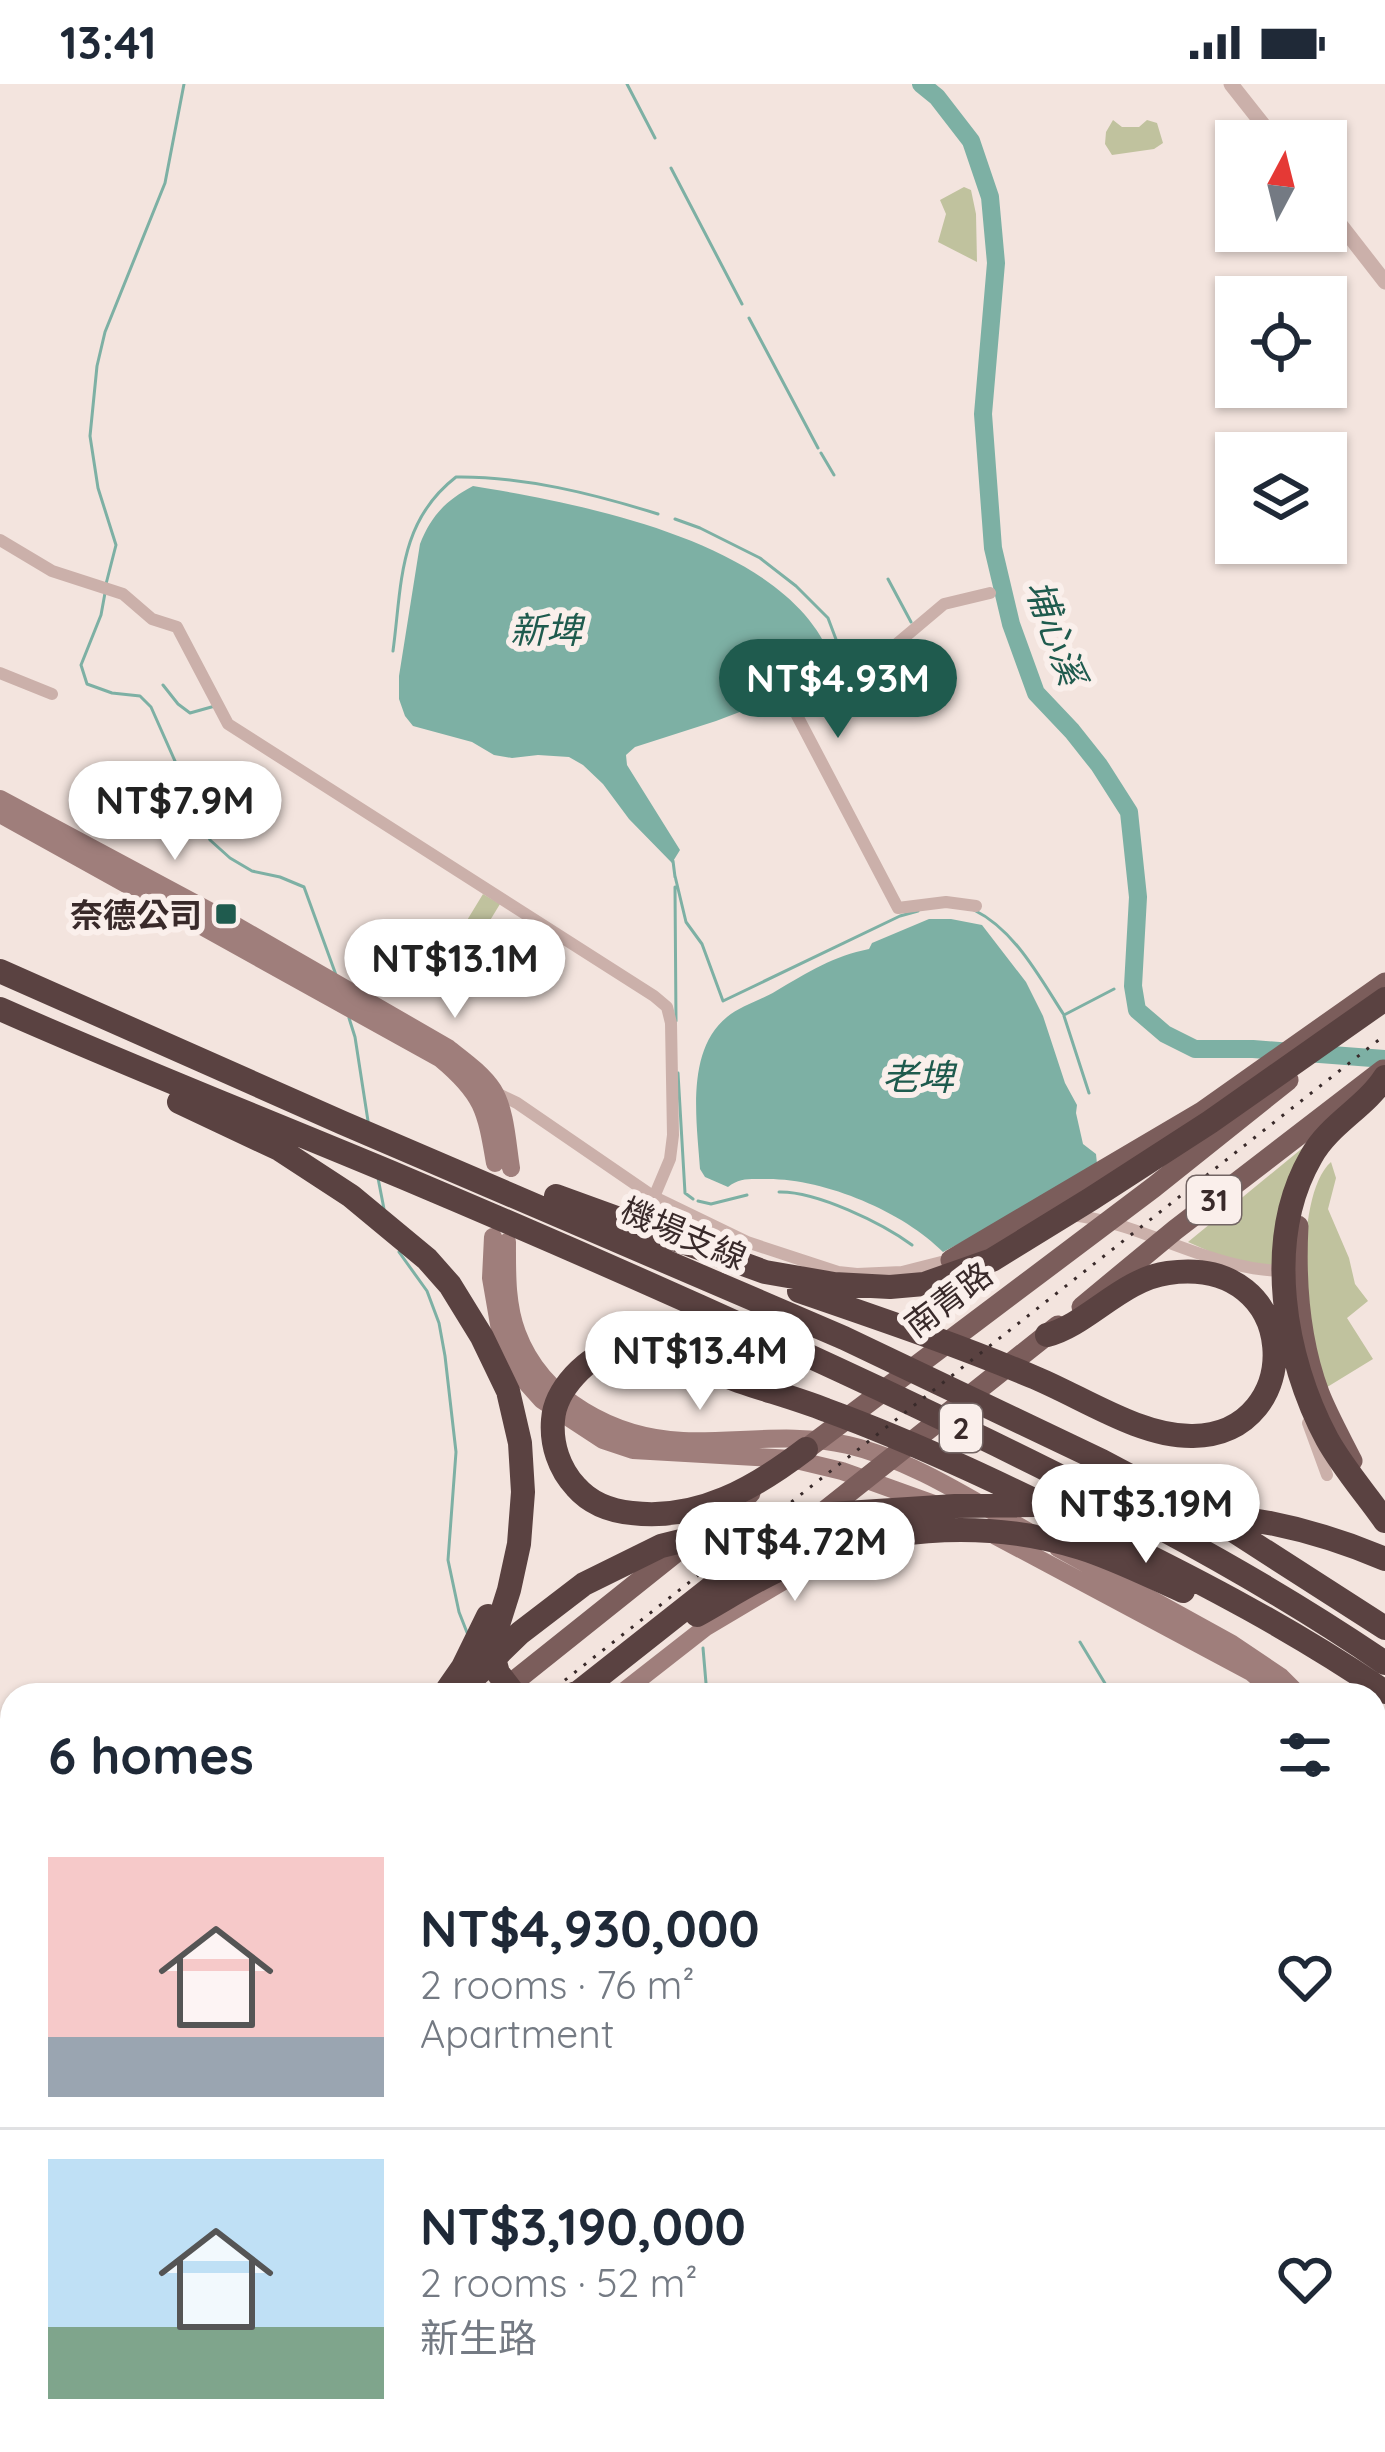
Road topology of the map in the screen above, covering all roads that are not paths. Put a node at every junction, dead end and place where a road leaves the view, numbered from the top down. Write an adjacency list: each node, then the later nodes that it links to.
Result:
1 (1231, 84): 2 (street)
2 (1259, 120)
3 (1347, 233): 4 (street)
4 (1385, 282)
5 (0, 540): 24 (street)
6 (990, 593): 11 (street)
7 (0, 673): 8 (street)
8 (52, 694)
9 (0, 800): 14 (main road)
10 (0, 814): 14 (main road)
11 (976, 906)
12 (0, 971): 23 (highway, 機場支線 / 2)
13 (1385, 982): 25 (main road, 31)
14 (320, 983): 17 (main road)
15 (1385, 1001): 28 (highway); 33 (main road, 南青路 / 31)
16 (0, 1009): 18 (highway, 機場支線 / 2)
17 (372, 1012): 20 (main road); 21 (main road)
18 (45, 1029): 26 (highway, 機場支線 / 2); 32 (highway)
19 (1385, 1073): 31 (main road, 31); 38 (highway)
20 (469, 1082): 21 (street); 23 (main road)
21 (494, 1092): 23 (main road); 24 (street)
22 (1385, 1096): 30 (main road)
23 (501, 1177): 28 (highway); 41 (highway, 機場支線 / 2)
24 (654, 1197): 27 (street)
25 (1067, 1205): 27 (main road, 31); 29 (street)
26 (506, 1236): 36 (main road); 42 (highway, 機場支線 / 2)
27 (951, 1260)
28 (731, 1262): 31 (highway)
29 (1269, 1271): 30 (street); 35 (street)
30 (1295, 1271): 34 (main road)
31 (1047, 1335): 37 (main road, 31)
32 (497, 1366): 43 (highway); 45 (highway)
33 (806, 1449): 46 (main road, 南青路 / 31); 53 (highway)
34 (1352, 1461)
35 (1327, 1475)
36 (948, 1498): 49 (main road); 50 (main road); 51 (main road)
37 (836, 1502): 40 (main road, 31); 47 (highway)
38 (1385, 1521)
39 (1385, 1559): 44 (highway)
40 (697, 1615): 48 (main road, 31); 52 (highway)
41 (1385, 1628)
42 (1385, 1664)
43 (450, 1683)
44 (468, 1683)
45 (506, 1683)
46 (512, 1683)
47 (590, 1683)
48 (603, 1683)
49 (634, 1683)
50 (1264, 1683)
51 (1287, 1683)
52 (1360, 1683)
53 (1368, 1683)

